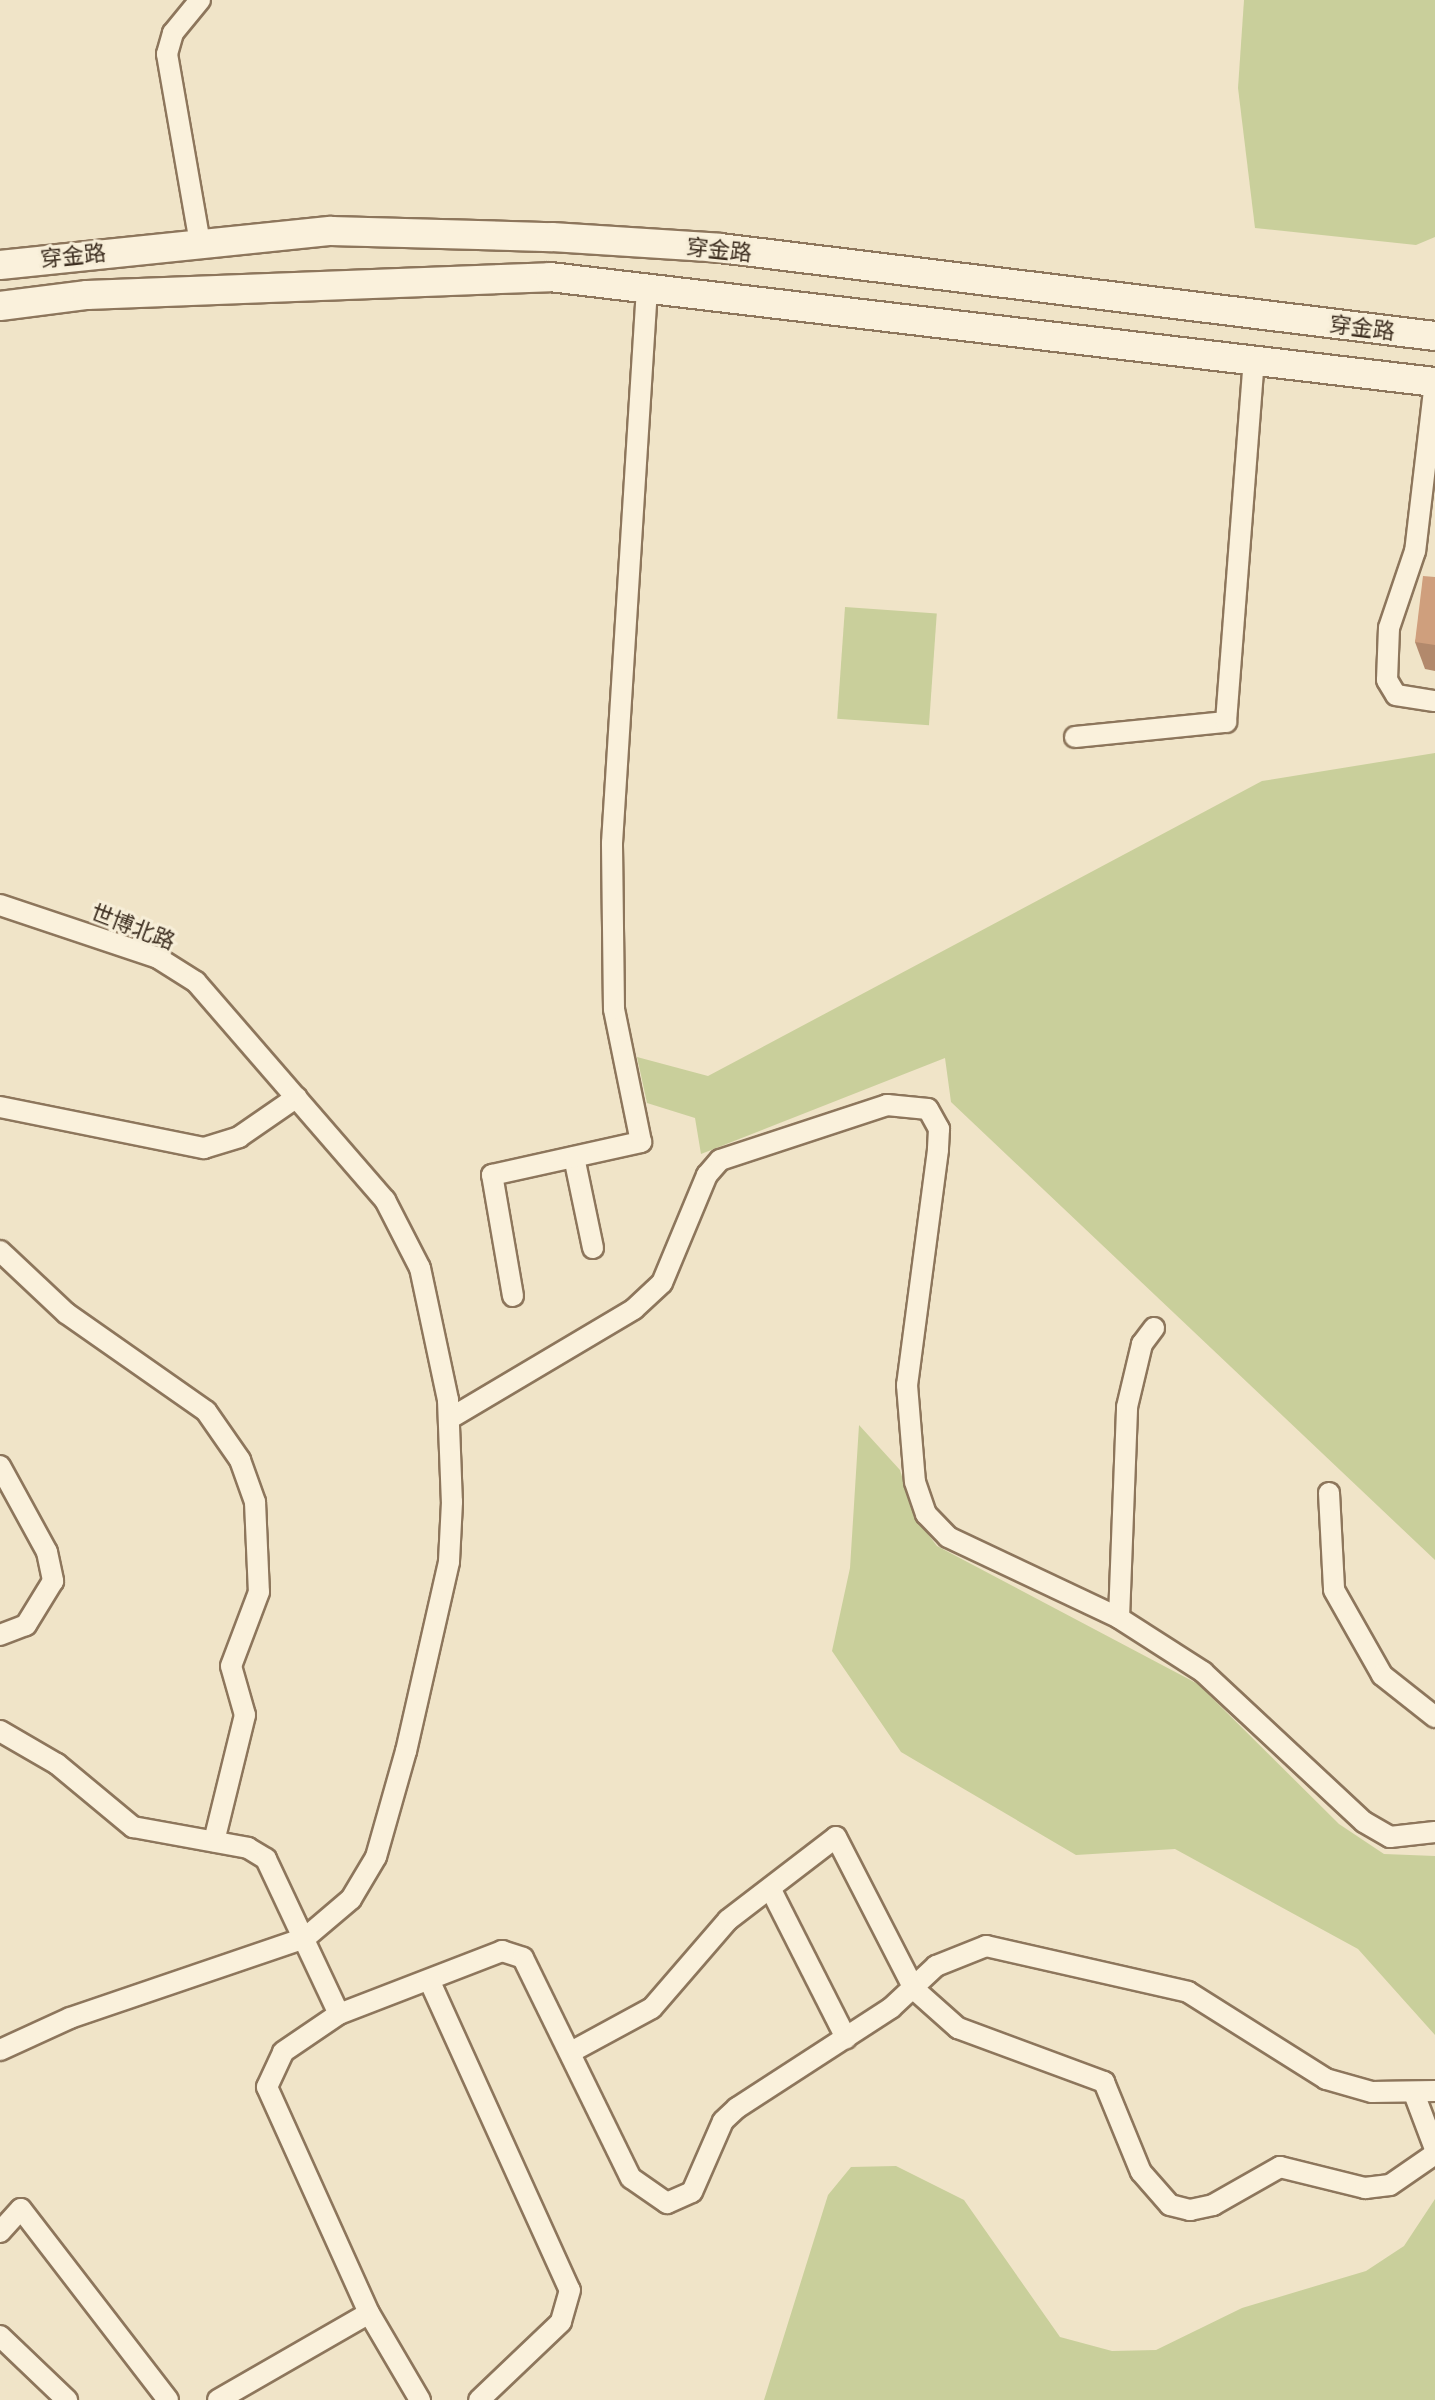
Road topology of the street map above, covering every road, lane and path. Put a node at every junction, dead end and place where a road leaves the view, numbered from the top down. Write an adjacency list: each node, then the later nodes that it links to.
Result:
1 (200, 0): 2 (street)
2 (200, 243): 3 (main road, 穿金路); 6 (main road, 穿金路)
3 (0, 265)
4 (647, 288): 5 (main road, 穿金路); 7 (main road, 穿金路); 14 (street)
5 (0, 306)
6 (1435, 336)
7 (1254, 359): 8 (main road, 穿金路); 10 (street)
8 (1435, 382): 9 (street)
9 (1435, 701)
10 (1075, 737)
11 (0, 905): 12 (street, 世博北路)
12 (297, 1097): 13 (street); 19 (street, 世博北路)
13 (0, 1107)
14 (574, 1157): 15 (street); 17 (street)
15 (593, 1248)
16 (0, 1251): 27 (street)
17 (513, 1296)
18 (1154, 1328): 22 (street)
19 (449, 1419): 22 (street); 29 (street, 世博北路)
20 (0, 1466): 23 (street)
21 (1329, 1493): 24 (street)
22 (1119, 1618): 26 (street)
23 (0, 1635)
24 (1435, 1717)
25 (0, 1731): 27 (street)
26 (1435, 1832)
27 (214, 1841): 29 (street)
28 (772, 1892): 31 (street); 33 (street); 35 (street)
29 (305, 1938): 32 (street); 34 (street)
30 (430, 1982): 32 (street); 35 (street); 46 (street)
31 (914, 1989): 33 (street); 37 (street); 38 (street)
32 (339, 2014): 40 (street)
33 (846, 2038): 35 (street)
34 (0, 2050)
35 (571, 2052)
36 (1435, 2091): 37 (street)
37 (1415, 2096): 38 (street)
38 (1435, 2151)
39 (0, 2232): 43 (street)
40 (369, 2313): 44 (street); 45 (street)
41 (0, 2336): 42 (street)
42 (67, 2400)
43 (168, 2400)
44 (218, 2400)
45 (420, 2400)
46 (479, 2400)

